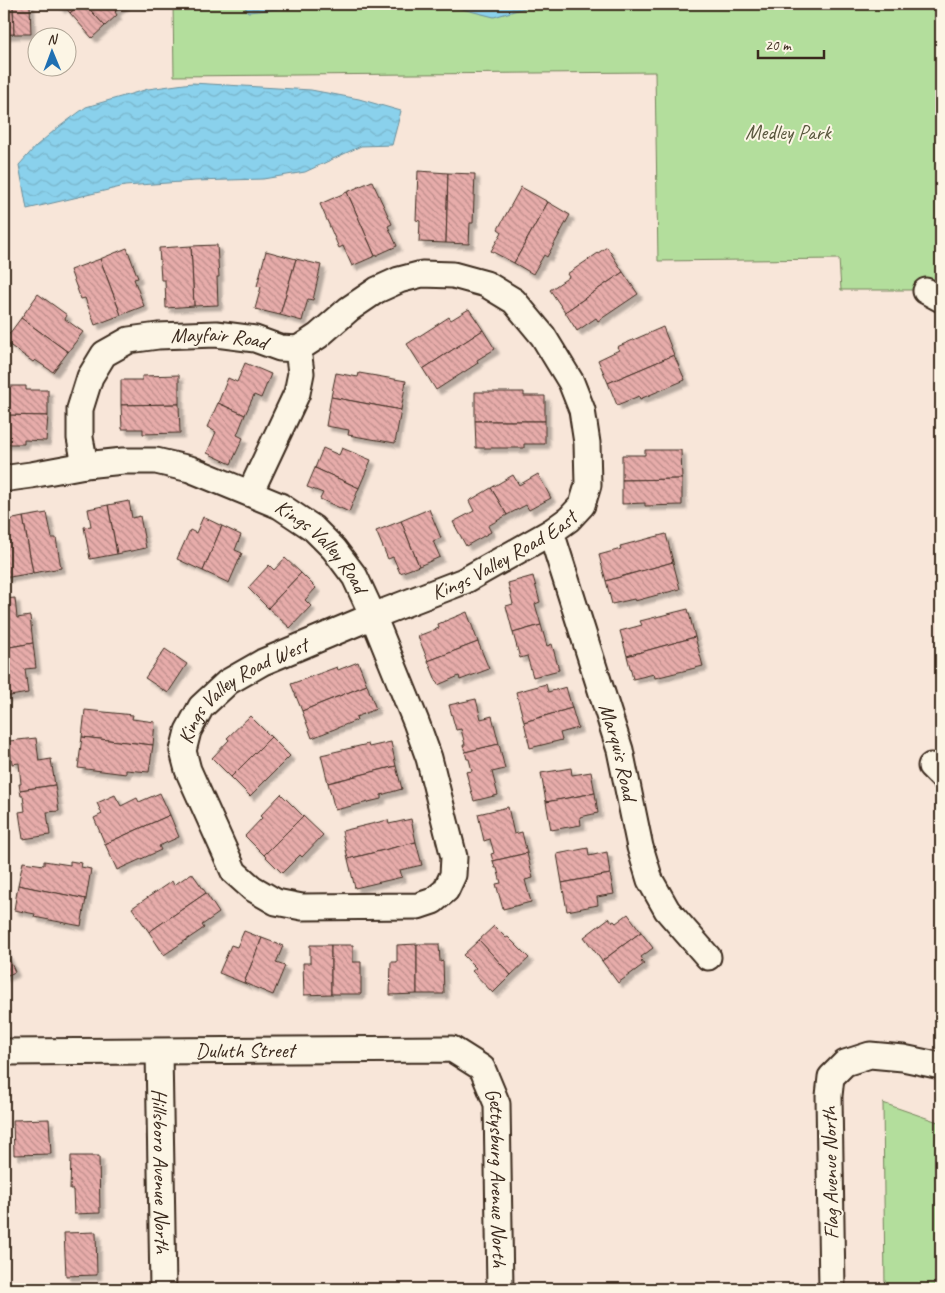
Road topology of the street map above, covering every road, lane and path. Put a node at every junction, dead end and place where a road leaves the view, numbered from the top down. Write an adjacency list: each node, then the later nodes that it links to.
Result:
1 (298, 349): 2 (street, Mayfair Road); 4 (street, Mayfair Road); 5 (street, Kings Valley Road East)
2 (85, 464): 3 (street, Kings Valley Road); 4 (street, Kings Valley Road)
3 (4, 477)
4 (250, 493): 6 (street, Kings Valley Road)
5 (550, 532): 6 (street, Kings Valley Road East); 8 (street, Marquis Road)
6 (374, 616): 7 (street, Kings Valley Road); 7 (street, Kings Valley Road West)
7 (454, 857)
8 (708, 957)
9 (4, 1052): 10 (street, Duluth Street)
10 (160, 1052): 12 (street, Duluth Street); 13 (street, Hillsboro Avenue North)
11 (941, 1066): 15 (street, Flag Avenue North)
12 (482, 1068): 14 (street, Gettysburg Avenue North)
13 (163, 1289)
14 (500, 1289)
15 (832, 1289)

